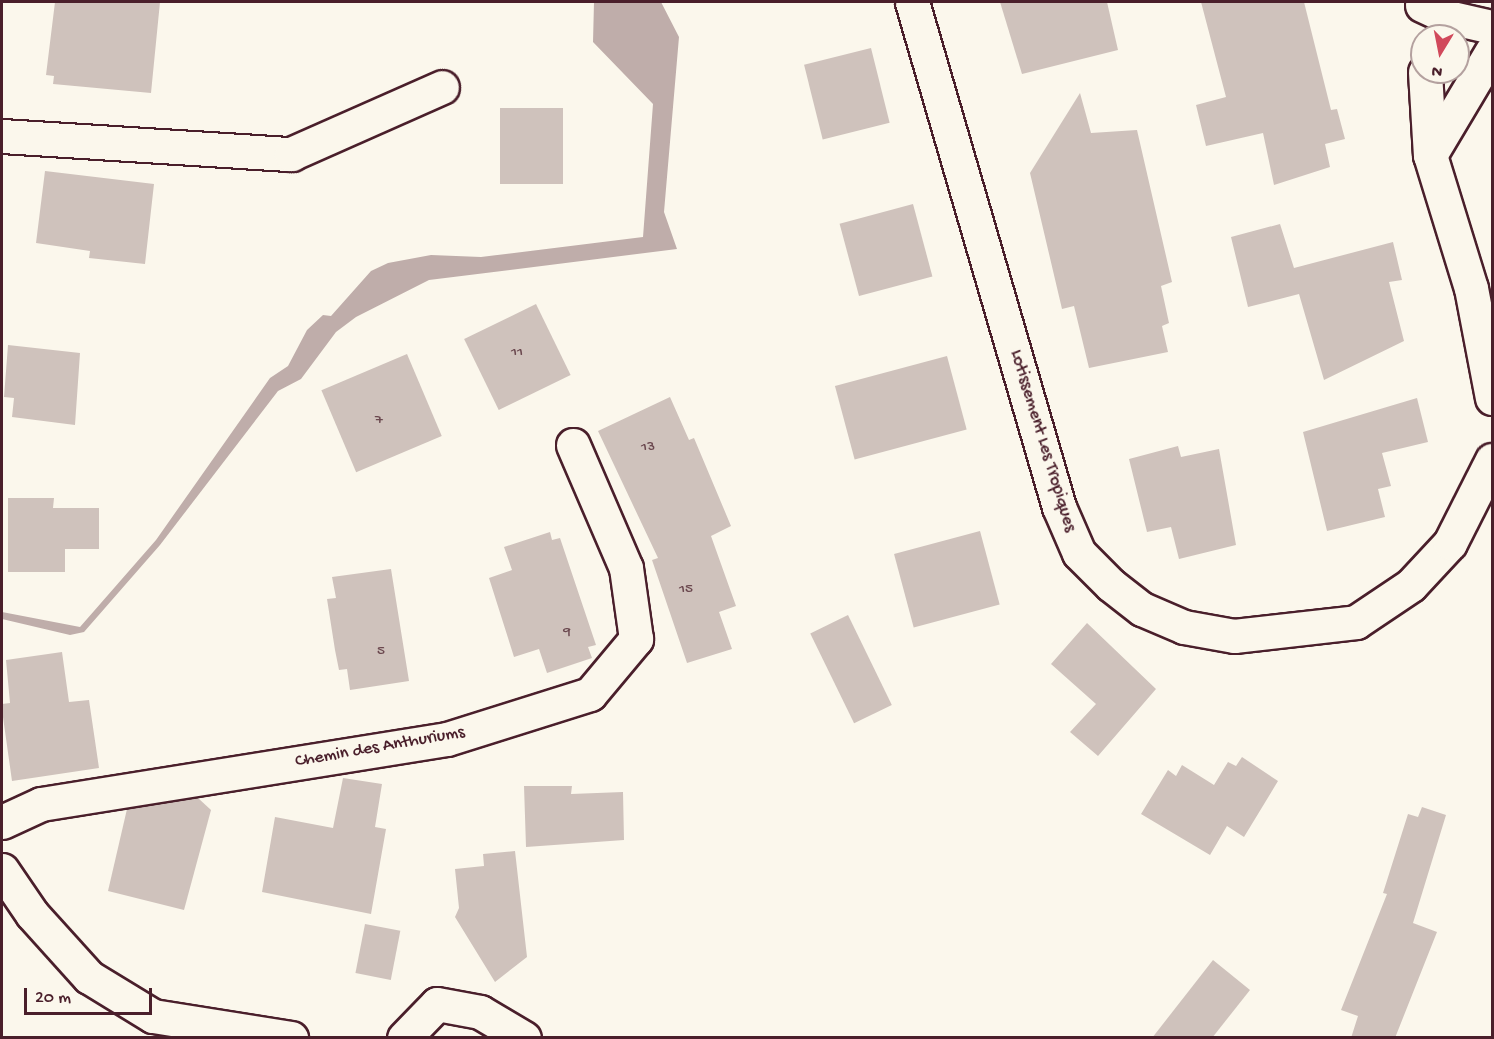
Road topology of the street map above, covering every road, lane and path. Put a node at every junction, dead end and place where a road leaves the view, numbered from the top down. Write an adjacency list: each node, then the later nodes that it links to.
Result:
1 (912, 2): 11 (street, Lotissement Les Tropiques)
2 (1423, 14): 3 (street)
3 (1492, 27)
4 (1492, 51): 8 (street)
5 (1426, 84): 8 (street)
6 (442, 87): 7 (street)
7 (2, 136)
8 (1430, 155): 9 (street)
9 (1492, 398)
10 (573, 445): 12 (street, Chemin des Anthuriums)
11 (1492, 460)
12 (2, 822)
13 (2, 870): 14 (street)
14 (291, 1038)
15 (404, 1038): 16 (street)
16 (524, 1038)

